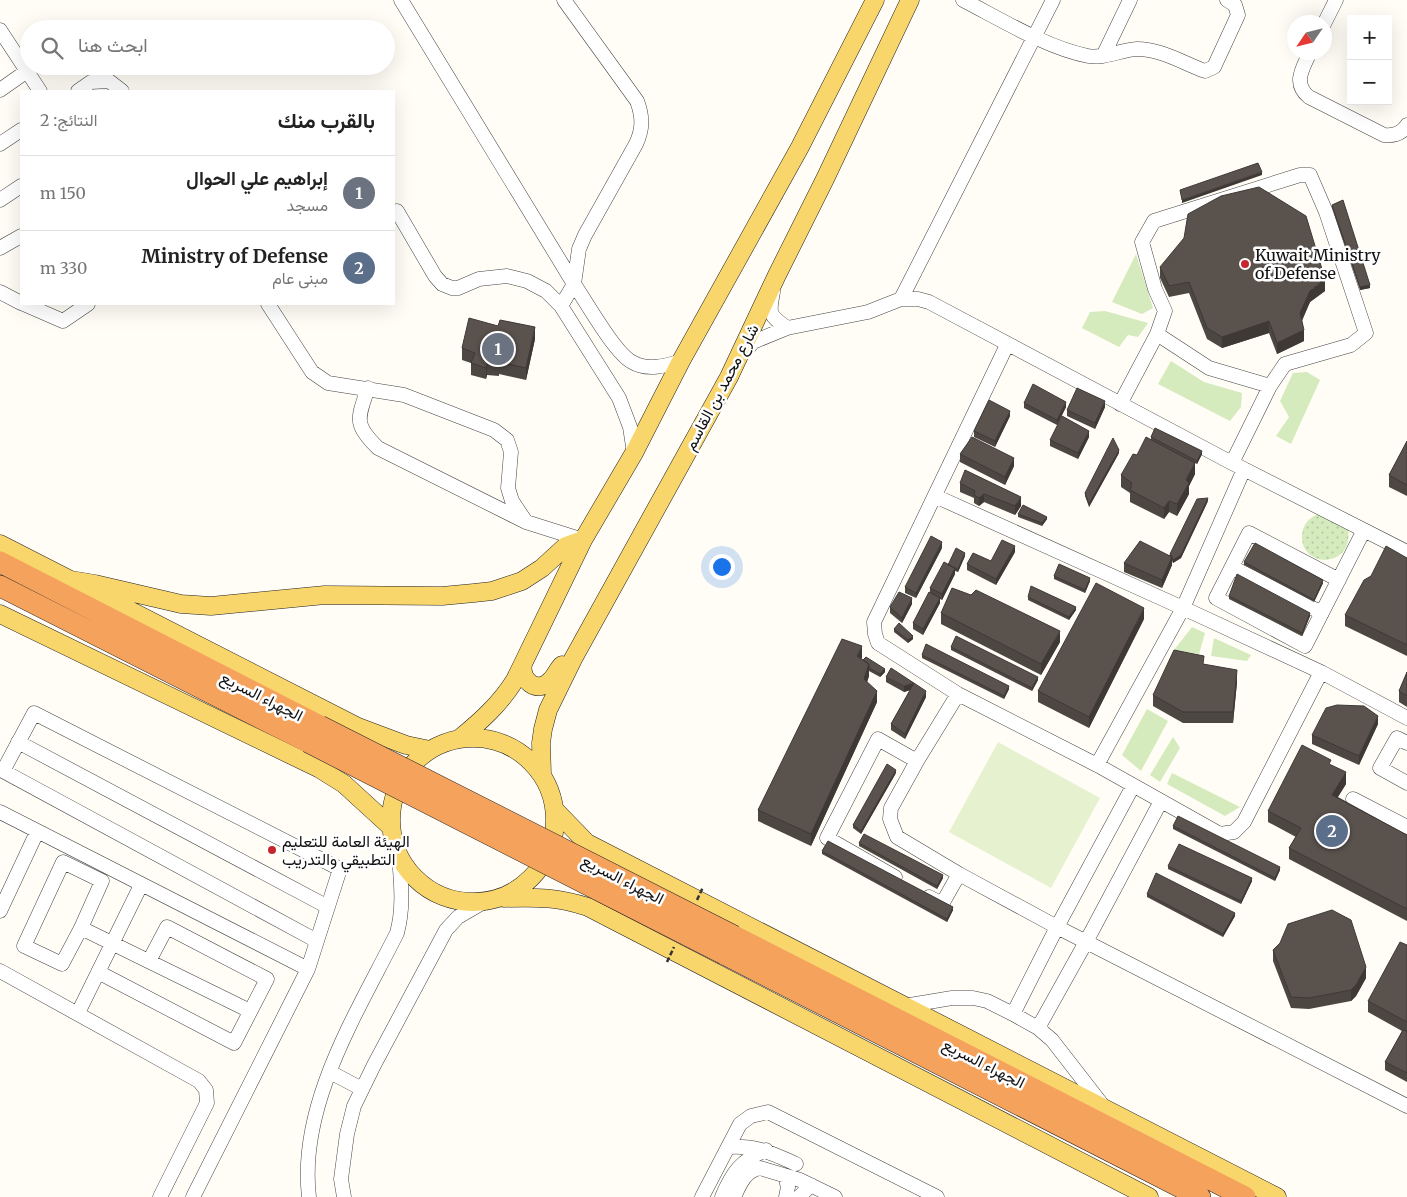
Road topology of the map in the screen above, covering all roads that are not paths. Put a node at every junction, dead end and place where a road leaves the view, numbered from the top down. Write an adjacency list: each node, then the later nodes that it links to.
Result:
1 (401, 0): 31 (street)
2 (564, 0): 31 (street)
3 (876, 0): 40 (main road)
4 (910, 0): 30 (main road, شارع محمد بن القاسم)
5 (963, 0): 12 (street)
6 (1054, 0): 12 (street)
7 (1130, 0): 13 (street)
8 (1227, 0): 13 (street)
9 (1336, 0): 10 (street)
10 (1328, 15)
11 (0, 30): 14 (street)
12 (1035, 36): 13 (street); 32 (street)
13 (1103, 56)
14 (20, 60)
15 (1306, 60): 22 (street)
16 (21, 75): 18 (street)
17 (30, 75): 19 (street)
18 (0, 90)
19 (39, 90)
20 (79, 90): 21 (street)
21 (121, 90)
22 (1407, 125)
23 (20, 131): 24 (street)
24 (0, 144)
25 (20, 187): 26 (street)
26 (0, 200)
27 (397, 211): 36 (street)
28 (20, 237): 29 (street)
29 (0, 248)
30 (777, 275): 37 (street); 41 (main road, شارع محمد بن القاسم)
31 (574, 284): 36 (street); 40 (street)
32 (901, 299): 37 (street); 39 (street)
33 (31, 305): 34 (street)
34 (87, 305)
35 (269, 305): 43 (street)
36 (561, 306): 45 (street)
37 (788, 328): 41 (street)
38 (1157, 334): 42 (street); 42 (street); 44 (street)
39 (1007, 345): 44 (street); 47 (street)
40 (681, 361): 45 (main road)
41 (736, 364): 61 (main road, شارع محمد بن القاسم)
42 (1270, 386): 46 (street)
43 (368, 388): 48 (street); 48 (street)
44 (1120, 404): 46 (street)
45 (634, 453): 50 (main road)
46 (1238, 466): 49 (street); 58 (street)
47 (935, 496): 58 (street); 64 (street)
48 (526, 522): 50 (street)
49 (1364, 530): 52 (street); 56 (street)
50 (583, 540): 55 (main road); 62 (main road)
51 (0, 544): 55 (main road, الجهراء السريع)
52 (1407, 552)
53 (0, 562): 125 (highway, الجهراء السريع, bridge)
54 (1232, 567): 56 (street); 60 (street); 60 (street)
55 (70, 580): 69 (main road, الجهراء السريع)
56 (1338, 580): 60 (street)
57 (0, 586): 124 (highway, الجهراء السريع, bridge)
58 (1183, 608): 63 (street); 71 (street)
59 (0, 614): 80 (main road)
60 (1322, 614)
61 (572, 659): 62 (main road); 72 (main road, شارع محمد بن القاسم)
62 (523, 664): 66 (main road)
63 (1321, 672): 65 (street); 76 (street)
64 (958, 694): 70 (street); 71 (street)
65 (1407, 718)
66 (459, 739): 69 (main road); 72 (main road)
67 (18, 742): 87 (street); 87 (street); 91 (street)
68 (1407, 743): 73 (street)
69 (430, 750): 80 (main road)
70 (917, 761): 83 (street); 83 (street)
71 (1097, 765): 74 (street)
72 (542, 774): 77 (main road)
73 (1407, 783)
74 (1133, 786): 76 (street); 89 (street)
75 (1353, 799): 79 (street)
76 (1161, 801): 92 (street)
77 (555, 810): 85 (main road); 98 (main road, الجهراء السريع)
78 (0, 812): 81 (street)
79 (1407, 827)
80 (391, 828): 82 (main road)
81 (37, 832): 84 (street); 88 (street)
82 (399, 856): 86 (main road); 103 (street)
83 (959, 874): 89 (street)
84 (141, 885): 93 (street); 95 (street)
85 (504, 898): 86 (main road); 123 (main road)
86 (482, 903): 104 (street)
87 (328, 907): 91 (street)
88 (0, 911)
89 (1057, 927): 92 (street); 101 (street)
90 (81, 928): 90 (street); 93 (street)
91 (317, 941): 95 (street)
92 (1086, 942): 102 (street); 105 (street)
93 (113, 943): 94 (street); 97 (street)
94 (149, 961): 99 (street); 99 (street)
95 (308, 969): 113 (street)
96 (0, 972): 100 (street)
97 (98, 972): 99 (street); 100 (street)
98 (904, 1006): 101 (street); 106 (main road, الجهراء السريع)
99 (250, 1011)
100 (78, 1013): 112 (street)
101 (1013, 1014): 102 (street)
102 (1038, 1028): 106 (street)
103 (330, 1072): 104 (street); 114 (street)
104 (362, 1090): 115 (street)
105 (1407, 1106)
106 (1106, 1109): 126 (main road, الجهراء السريع)
107 (728, 1147): 108 (street); 116 (street); 122 (street)
108 (766, 1150): 109 (street); 117 (street)
109 (796, 1164)
110 (785, 1176): 111 (street); 118 (street); 119 (street)
111 (811, 1185): 120 (street); 121 (street)
112 (160, 1197)
113 (194, 1197)
114 (308, 1197)
115 (344, 1197)
116 (702, 1197)
117 (722, 1197)
118 (734, 1197)
119 (786, 1197)
120 (798, 1197)
121 (834, 1197)
122 (937, 1197)
123 (1149, 1197)
124 (1200, 1197)
125 (1245, 1197)
126 (1277, 1197)

